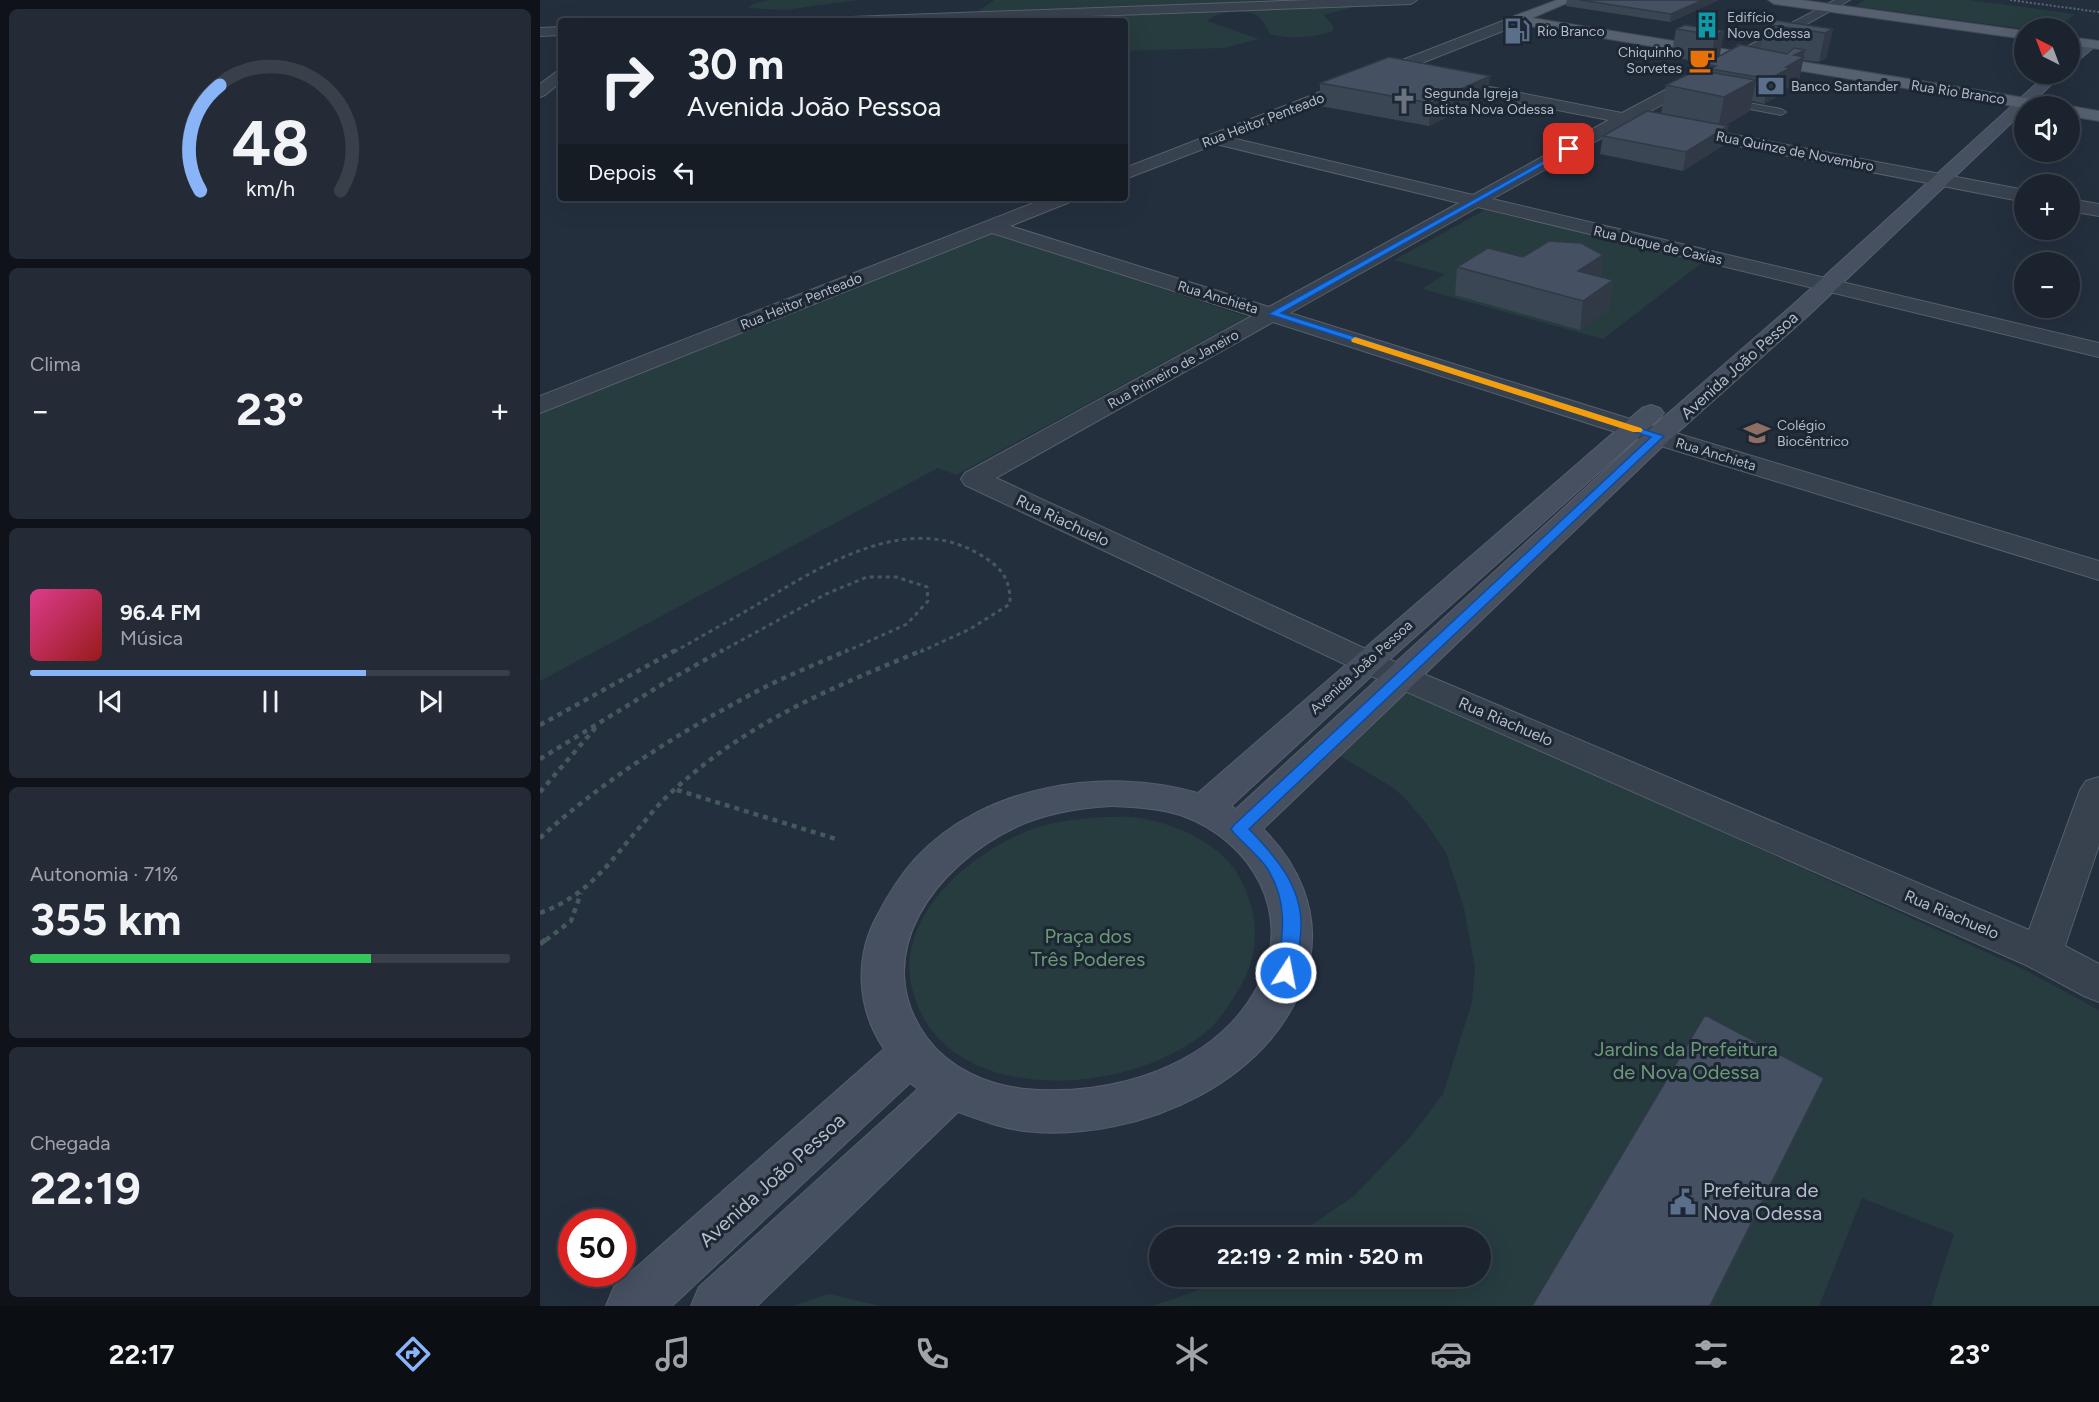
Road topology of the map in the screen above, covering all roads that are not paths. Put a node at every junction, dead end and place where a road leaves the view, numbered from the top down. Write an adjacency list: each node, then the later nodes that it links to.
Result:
1 (1411, 0): 6 (street)
2 (1568, 0): 7 (main road, Rua Heitor Penteado)
3 (1774, 0): 5 (main road)
4 (1844, 0): 5 (street, Rua Primeiro de Janeiro)
5 (1830, 8): 10 (main road); 13 (street, Rua Primeiro de Janeiro)
6 (931, 18)
7 (1518, 20): 13 (main road, Rua Rio Branco); 14 (street, Rua Heitor Penteado)
8 (558, 31): 9 (street)
9 (540, 32)
10 (2014, 33)
11 (2094, 45): 12 (main road)
12 (2080, 54)
13 (1736, 59): 15 (lane); 19 (street, Rua Primeiro de Janeiro); 22 (main road, Rua Rio Branco)
14 (1388, 72): 28 (street, Rua Quinze de Novembro); 32 (street, Rua Heitor Penteado)
15 (1783, 72)
16 (558, 77): 18 (street)
17 (2026, 84): 22 (main road, Avenida João Pessoa)
18 (540, 92)
19 (1674, 92): 20 (lane); 28 (street, Rua Primeiro de Janeiro)
20 (1695, 96)
21 (1717, 100): 25 (lane)
22 (2003, 100): 23 (main road, Rua Rio Branco); 29 (main road, Avenida João Pessoa)
23 (2014, 102)
24 (2014, 110): 29 (main road, Avenida João Pessoa)
25 (1781, 112)
26 (2080, 113): 27 (main road)
27 (2099, 116)
28 (1624, 118): 34 (street, Rua Quinze de Novembro); 38 (street, Rua Primeiro de Janeiro)
29 (2003, 120): 31 (main road, Avenida João Pessoa)
30 (1965, 134): 31 (main road)
31 (1985, 138): 33 (main road, Avenida João Pessoa)
32 (1216, 139): 35 (street, Rua Heitor Penteado); 38 (street, Rua Duque de Caxias)
33 (1966, 156): 34 (main road); 34 (main road, Avenida João Pessoa)
34 (1935, 167): 36 (street, Rua Quinze de Novembro); 42 (main road, Avenida João Pessoa)
35 (1128, 173)
36 (2014, 192)
37 (1055, 201): 41 (street, Rua Heitor Penteado)
38 (1475, 201): 43 (street, Rua Duque de Caxias); 47 (street, Rua Primeiro de Janeiro)
39 (2080, 207): 40 (street)
40 (2099, 210)
41 (991, 226): 47 (street, Rua Anchieta); 53 (street, Rua Heitor Penteado)
42 (1846, 254): 43 (main road, Avenida João Pessoa); 44 (main road, Avenida João Pessoa)
43 (1803, 280): 44 (street, Rua Duque de Caxias); 45 (main road, Avenida João Pessoa)
44 (1827, 285): 46 (main road, Avenida João Pessoa); 50 (street, Rua Duque de Caxias)
45 (1779, 301): 46 (main road); 48 (main road, Avenida João Pessoa)
46 (1803, 308): 49 (main road, Avenida João Pessoa)
47 (1273, 314): 54 (street, Rua Anchieta); 58 (street, Rua Primeiro de Janeiro)
48 (1733, 342): 49 (main road); 51 (main road, Avenida João Pessoa)
49 (1756, 349): 52 (main road, Avenida João Pessoa)
50 (2099, 350)
51 (1689, 381): 52 (main road); 54 (main road, Avenida João Pessoa)
52 (1712, 388): 55 (main road, Avenida João Pessoa)
53 (540, 405)
54 (1634, 429): 55 (street, Rua Anchieta); 56 (main road, Avenida João Pessoa)
55 (1658, 436): 57 (main road, Avenida João Pessoa); 61 (street, Rua Anchieta)
56 (1602, 457): 57 (main road); 59 (main road, Avenida João Pessoa)
57 (1627, 465): 60 (main road, Avenida João Pessoa)
58 (975, 479): 64 (street, Rua Riachuelo)
59 (1539, 512): 60 (main road); 62 (main road, Avenida João Pessoa)
60 (1567, 522): 63 (main road, Avenida João Pessoa)
61 (2099, 571)
62 (1463, 578): 63 (main road); 64 (main road, Avenida João Pessoa)
63 (1494, 590): 65 (main road, Avenida João Pessoa)
64 (1367, 662): 65 (street, Rua Riachuelo); 67 (main road, Avenida João Pessoa)
65 (1402, 676): 68 (main road, Avenida João Pessoa); 69 (street, Rua Riachuelo)
66 (2099, 790): 69 (street)
67 (1203, 810): 68 (main road); 71 (main road)
68 (1239, 829): 72 (main road)
69 (2041, 953): 70 (street, Rua Riachuelo)
70 (2099, 984)
71 (911, 1053): 72 (main road); 73 (main road, Avenida João Pessoa)
72 (952, 1087): 74 (main road)
73 (633, 1306)
74 (718, 1306)

